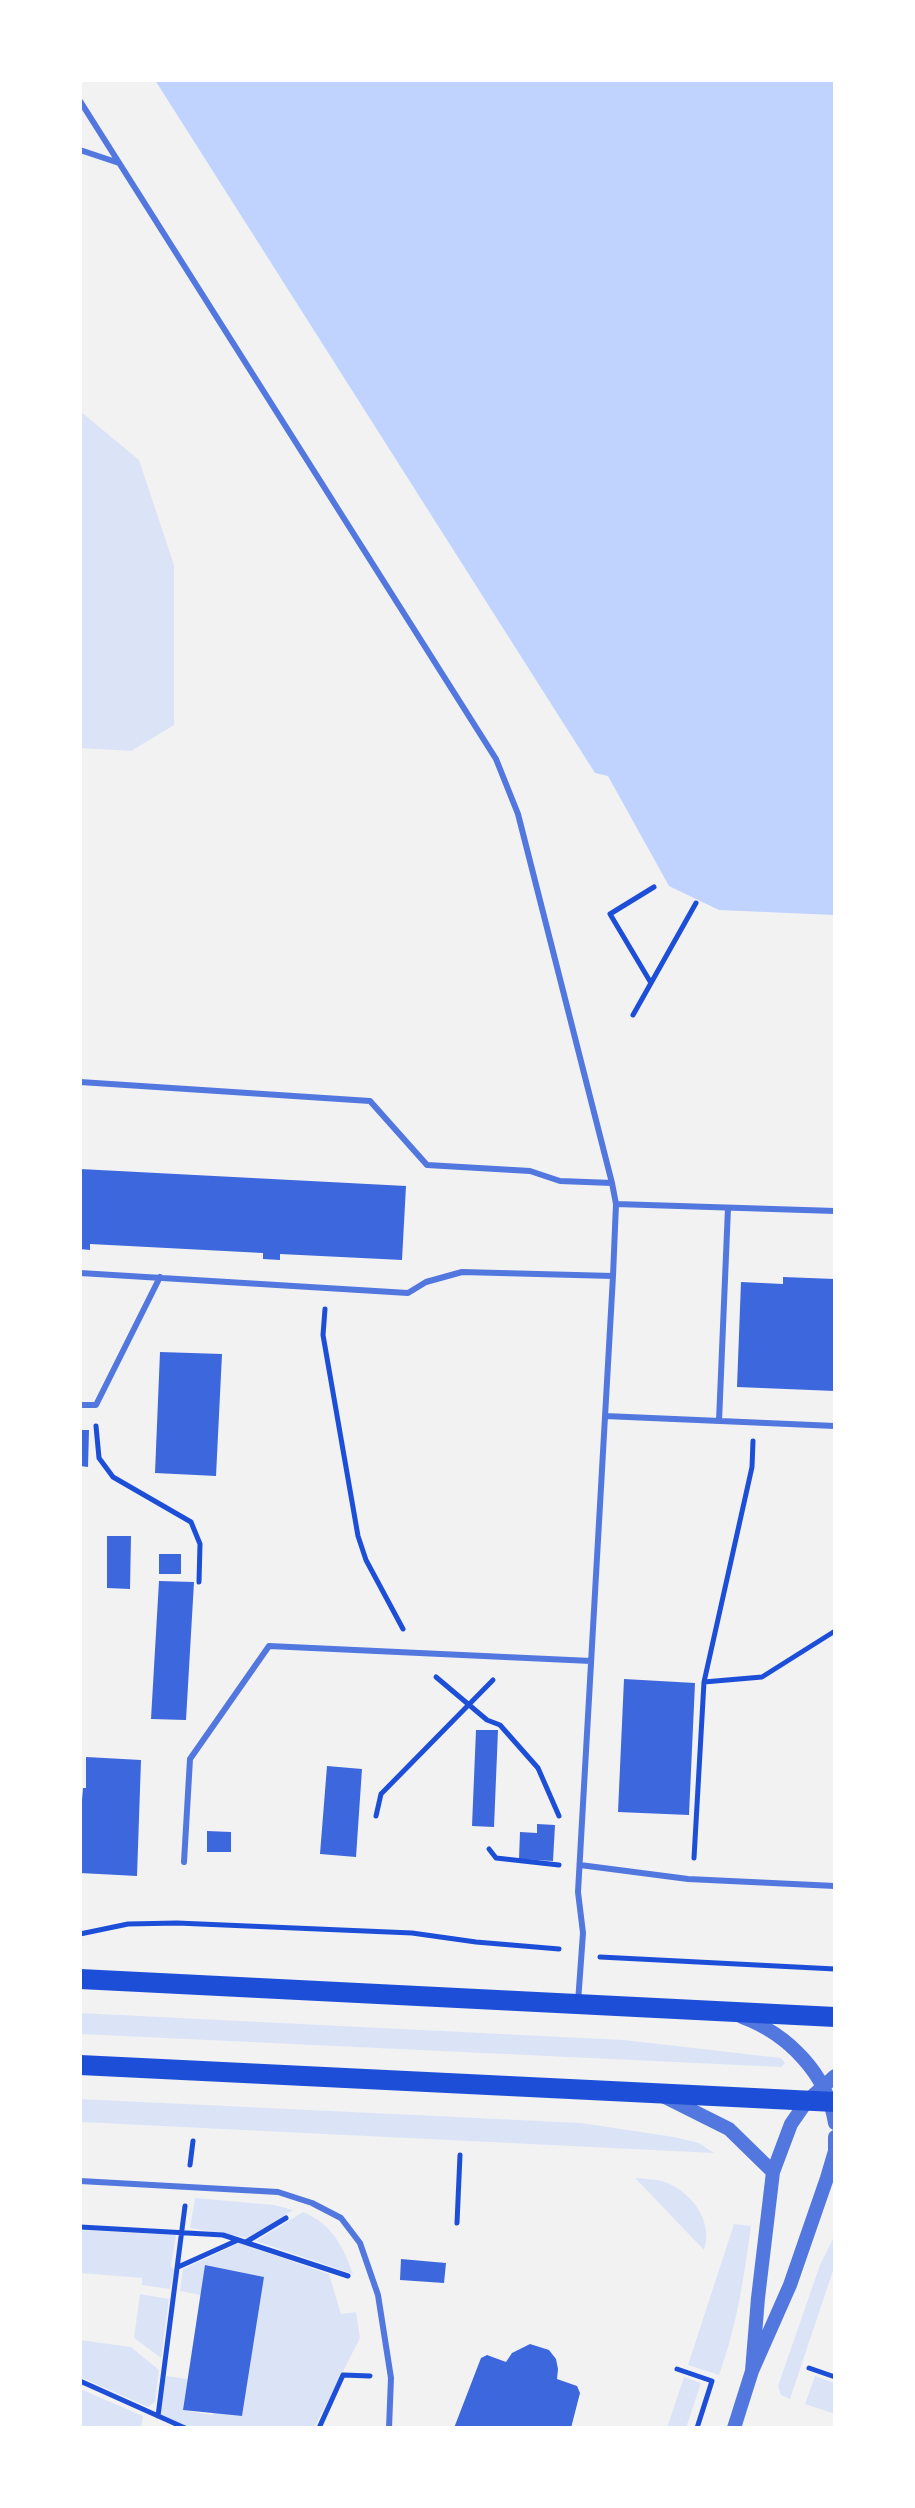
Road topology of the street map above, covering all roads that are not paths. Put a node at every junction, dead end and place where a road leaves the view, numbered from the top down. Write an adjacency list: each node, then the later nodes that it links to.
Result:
1 (80, 101): 3 (lane)
2 (80, 150): 3 (lane)
3 (119, 163): 5 (lane)
4 (80, 1082): 5 (lane)
5 (612, 1183): 6 (lane)
6 (616, 1204): 7 (lane); 10 (lane)
7 (728, 1208): 8 (lane); 14 (lane)
8 (835, 1211)
9 (80, 1273): 11 (lane)
10 (613, 1276): 11 (lane); 13 (lane)
11 (160, 1277): 12 (lane)
12 (80, 1405)
13 (605, 1416): 14 (lane); 16 (lane)
14 (719, 1421): 15 (lane)
15 (835, 1426)
16 (591, 1661): 17 (lane); 18 (lane)
17 (184, 1862)
18 (580, 1865): 19 (lane); 21 (lane)
19 (835, 1886)
20 (80, 1979): 21 (main road)
21 (578, 2003): 22 (main road)
22 (727, 2011): 23 (main road); 27 (street)
23 (835, 2017)
24 (80, 2065): 26 (main road)
25 (835, 2076): 27 (street)
26 (658, 2094): 27 (main road); 29 (street)
27 (826, 2103): 29 (street)
28 (835, 2137): 30 (street)
29 (773, 2172): 32 (street)
30 (831, 2176): 32 (street)
31 (80, 2181): 33 (lane)
32 (752, 2371): 34 (street)
33 (389, 2428)
34 (734, 2428)

